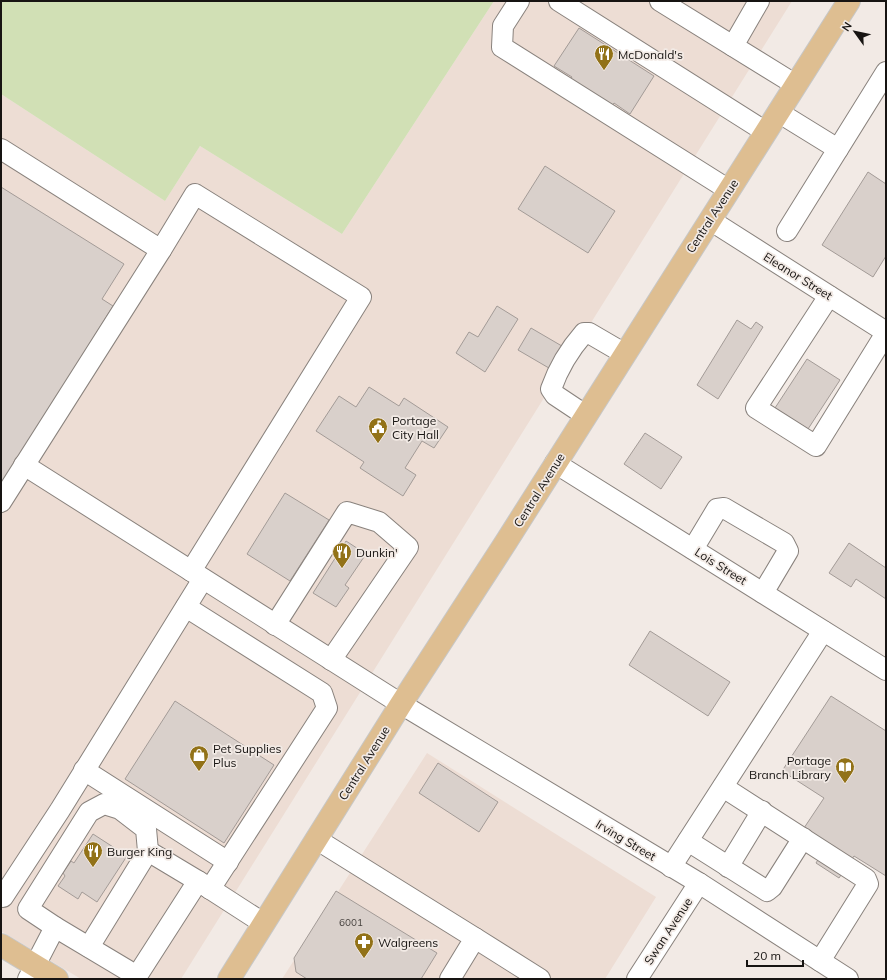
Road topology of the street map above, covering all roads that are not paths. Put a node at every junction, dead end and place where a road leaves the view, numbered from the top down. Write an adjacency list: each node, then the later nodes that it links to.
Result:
1 (519, 1): 13 (street)
2 (559, 1): 10 (street)
3 (660, 1): 6 (street)
4 (759, 1): 6 (street)
5 (849, 1): 8 (main road, Central Avenue)
6 (733, 46): 8 (street)
7 (886, 72): 12 (street)
8 (796, 85): 9 (main road, Central Avenue)
9 (778, 112): 10 (main road, Central Avenue); 12 (street)
10 (766, 132): 13 (main road, Central Avenue)
11 (1, 149): 16 (street)
12 (838, 149): 15 (street)
13 (729, 190): 14 (main road, Central Avenue)
14 (710, 220): 17 (street, Eleanor Street); 19 (main road, Central Avenue)
15 (787, 231)
16 (161, 250): 22 (street); 25 (street)
17 (829, 296): 18 (street, Eleanor Street); 18 (street)
18 (886, 332)
19 (625, 354): 20 (main road, Central Avenue); 20 (street)
20 (585, 415): 21 (main road, Central Avenue)
21 (555, 463): 24 (street, Lois Street); 32 (main road, Central Avenue)
22 (24, 466): 23 (street); 25 (street, Irving Street)
23 (1, 502)
24 (693, 549): 26 (street, Lois Street); 26 (street)
25 (197, 575): 27 (street); 28 (street, Irving Street)
26 (763, 593): 29 (street, Lois Street)
27 (186, 607): 33 (street); 40 (street)
28 (275, 624): 30 (street, Irving Street); 30 (street)
29 (823, 631): 31 (street, Lois Street); 34 (street)
30 (331, 660): 32 (street, Irving Street)
31 (886, 670)
32 (401, 704): 37 (main road, Central Avenue); 41 (street, Irving Street)
33 (84, 770): 40 (street); 45 (street)
34 (723, 787): 35 (street); 38 (street)
35 (762, 812): 36 (street); 42 (street)
36 (803, 838): 42 (street); 51 (street)
37 (316, 839): 46 (main road, Central Avenue); 48 (street)
38 (688, 841): 41 (street); 42 (street)
39 (148, 852): 44 (street); 47 (street); 50 (street)
40 (228, 862): 44 (street)
41 (671, 867): 43 (street, Irving Street)
42 (728, 867)
43 (699, 883): 51 (street, Irving Street); 57 (street, Swan Avenue)
44 (204, 885): 46 (street); 50 (street)
45 (1, 895)
46 (263, 923): 54 (main road, Central Avenue)
47 (55, 927): 50 (street); 52 (street)
48 (475, 938): 55 (street); 56 (street)
49 (1, 945): 52 (main road)
50 (89, 947)
51 (820, 961): 58 (street, Irving Street)
52 (32, 972): 53 (main road)
53 (57, 979)
54 (229, 979)
55 (450, 979)
56 (540, 979)
57 (637, 979)
58 (848, 979)

